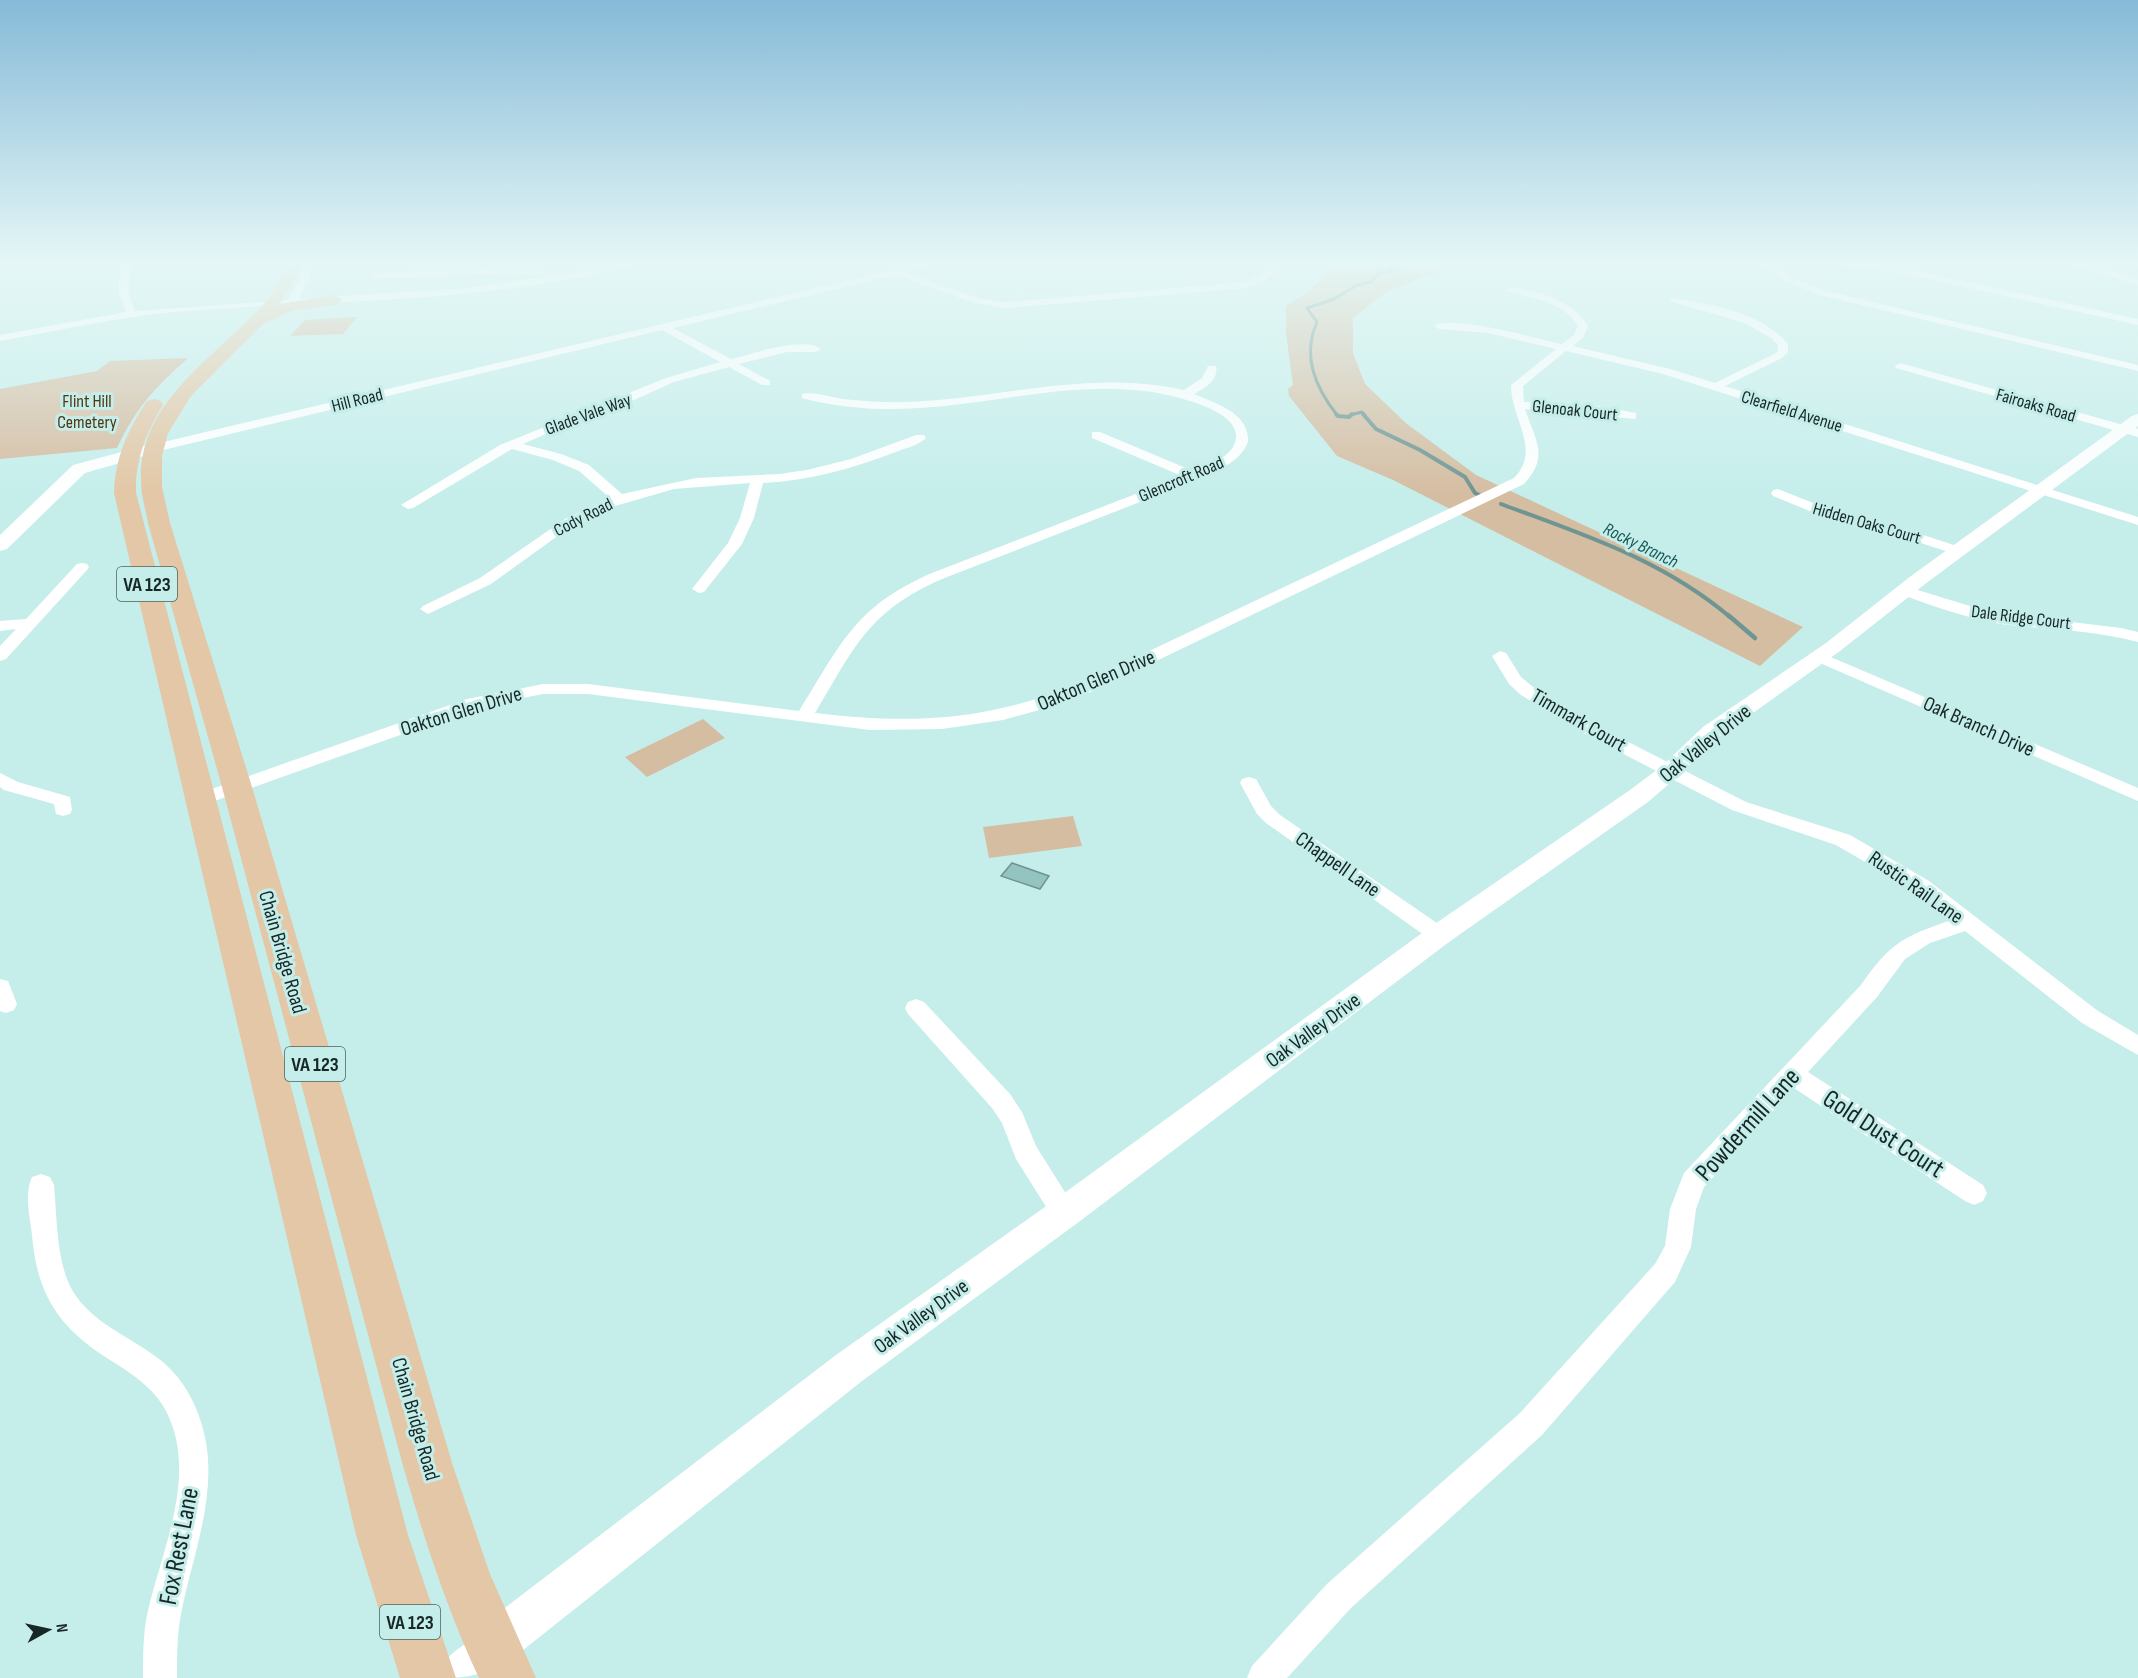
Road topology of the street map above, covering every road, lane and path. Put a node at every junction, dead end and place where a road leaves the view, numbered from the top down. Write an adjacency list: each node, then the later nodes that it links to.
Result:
1 (228, 338): 25 (main road, Chain Bridge Road / VA 123)
2 (235, 338): 25 (main road, Chain Bridge Road / VA 123)
3 (617, 338): 25 (street, Hill Road)
4 (684, 338): 11 (street)
5 (1524, 338): 9 (street, Clearfield Avenue)
6 (1574, 338): 9 (street, Oakton Glen Drive)
7 (1778, 338): 16 (street)
8 (2013, 338): 14 (street)
9 (1564, 347): 16 (street, Clearfield Avenue); 19 (street, Oakton Glen Drive)
10 (816, 349): 11 (street, Glade Vale Way)
11 (727, 363): 15 (street); 24 (street, Glade Vale Way)
12 (1900, 366): 21 (street, Fairoaks Road)
13 (1212, 368): 17 (street)
14 (2138, 368)
15 (766, 383)
16 (1715, 387): 28 (street, Clearfield Avenue)
17 (1184, 395): 18 (street, Glencroft Road); 26 (street, Glencroft Road)
18 (806, 396)
19 (1519, 405): 20 (street, Glenoak Court); 45 (street, Oakton Glen Drive)
20 (1632, 416)
21 (2133, 427): 28 (street, Oak Valley Drive)
22 (1096, 435): 26 (street)
23 (920, 438): 27 (street, Cody Road)
24 (511, 445): 30 (street); 31 (street, Glade Vale Way)
25 (141, 452): 33 (street); 49 (main road, Chain Bridge Road / VA 123); 51 (main road, Chain Bridge Road / VA 123)
26 (1194, 476): 45 (street, Glencroft Road)
27 (758, 479): 30 (street, Cody Road); 36 (street)
28 (2042, 491): 32 (street, Clearfield Avenue); 34 (street, Oak Valley Drive)
29 (1778, 493): 34 (street, Hidden Oaks Court)
30 (620, 499): 38 (street, Cody Road)
31 (408, 505)
32 (2138, 521)
33 (0, 545)
34 (1958, 551): 37 (street, Oak Valley Drive)
35 (82, 567): 39 (street)
36 (699, 589)
37 (1905, 591): 41 (street, Dale Ridge Court); 44 (street, Oak Valley Drive)
38 (428, 609)
39 (30, 623): 40 (street); 43 (street)
40 (0, 626)
41 (2138, 637)
42 (1500, 656): 46 (street, Timmark Court)
43 (0, 657)
44 (1819, 657): 46 (street, Oak Valley Drive); 50 (street, Oak Branch Drive)
45 (804, 717): 49 (street, Oakton Glen Drive)
46 (1670, 771): 53 (street, Rustic Rail Lane); 54 (street, Oak Valley Drive)
47 (1249, 783): 54 (street, Chappell Lane)
48 (4, 786): 52 (street)
49 (237, 787): 51 (street, Oakton Glen Drive); 61 (main road, Chain Bridge Road / VA 123)
50 (2138, 795)
51 (199, 800): 63 (main road, Chain Bridge Road / VA 123)
52 (63, 810)
53 (1967, 922): 56 (street, Rustic Rail Lane); 57 (street, Powdermill Lane)
54 (1439, 935): 60 (street, Oak Valley Drive)
55 (916, 1008): 60 (street)
56 (2138, 1047)
57 (1792, 1074): 59 (street, Gold Dust Court); 65 (street, Powdermill Lane)
58 (41, 1185): 62 (street, Fox Rest Lane)
59 (1974, 1193)
60 (1064, 1213): 61 (street, Oak Valley Drive)
61 (500, 1662): 64 (street)
62 (160, 1678)
63 (428, 1678)
64 (450, 1678)
65 (1264, 1678)

